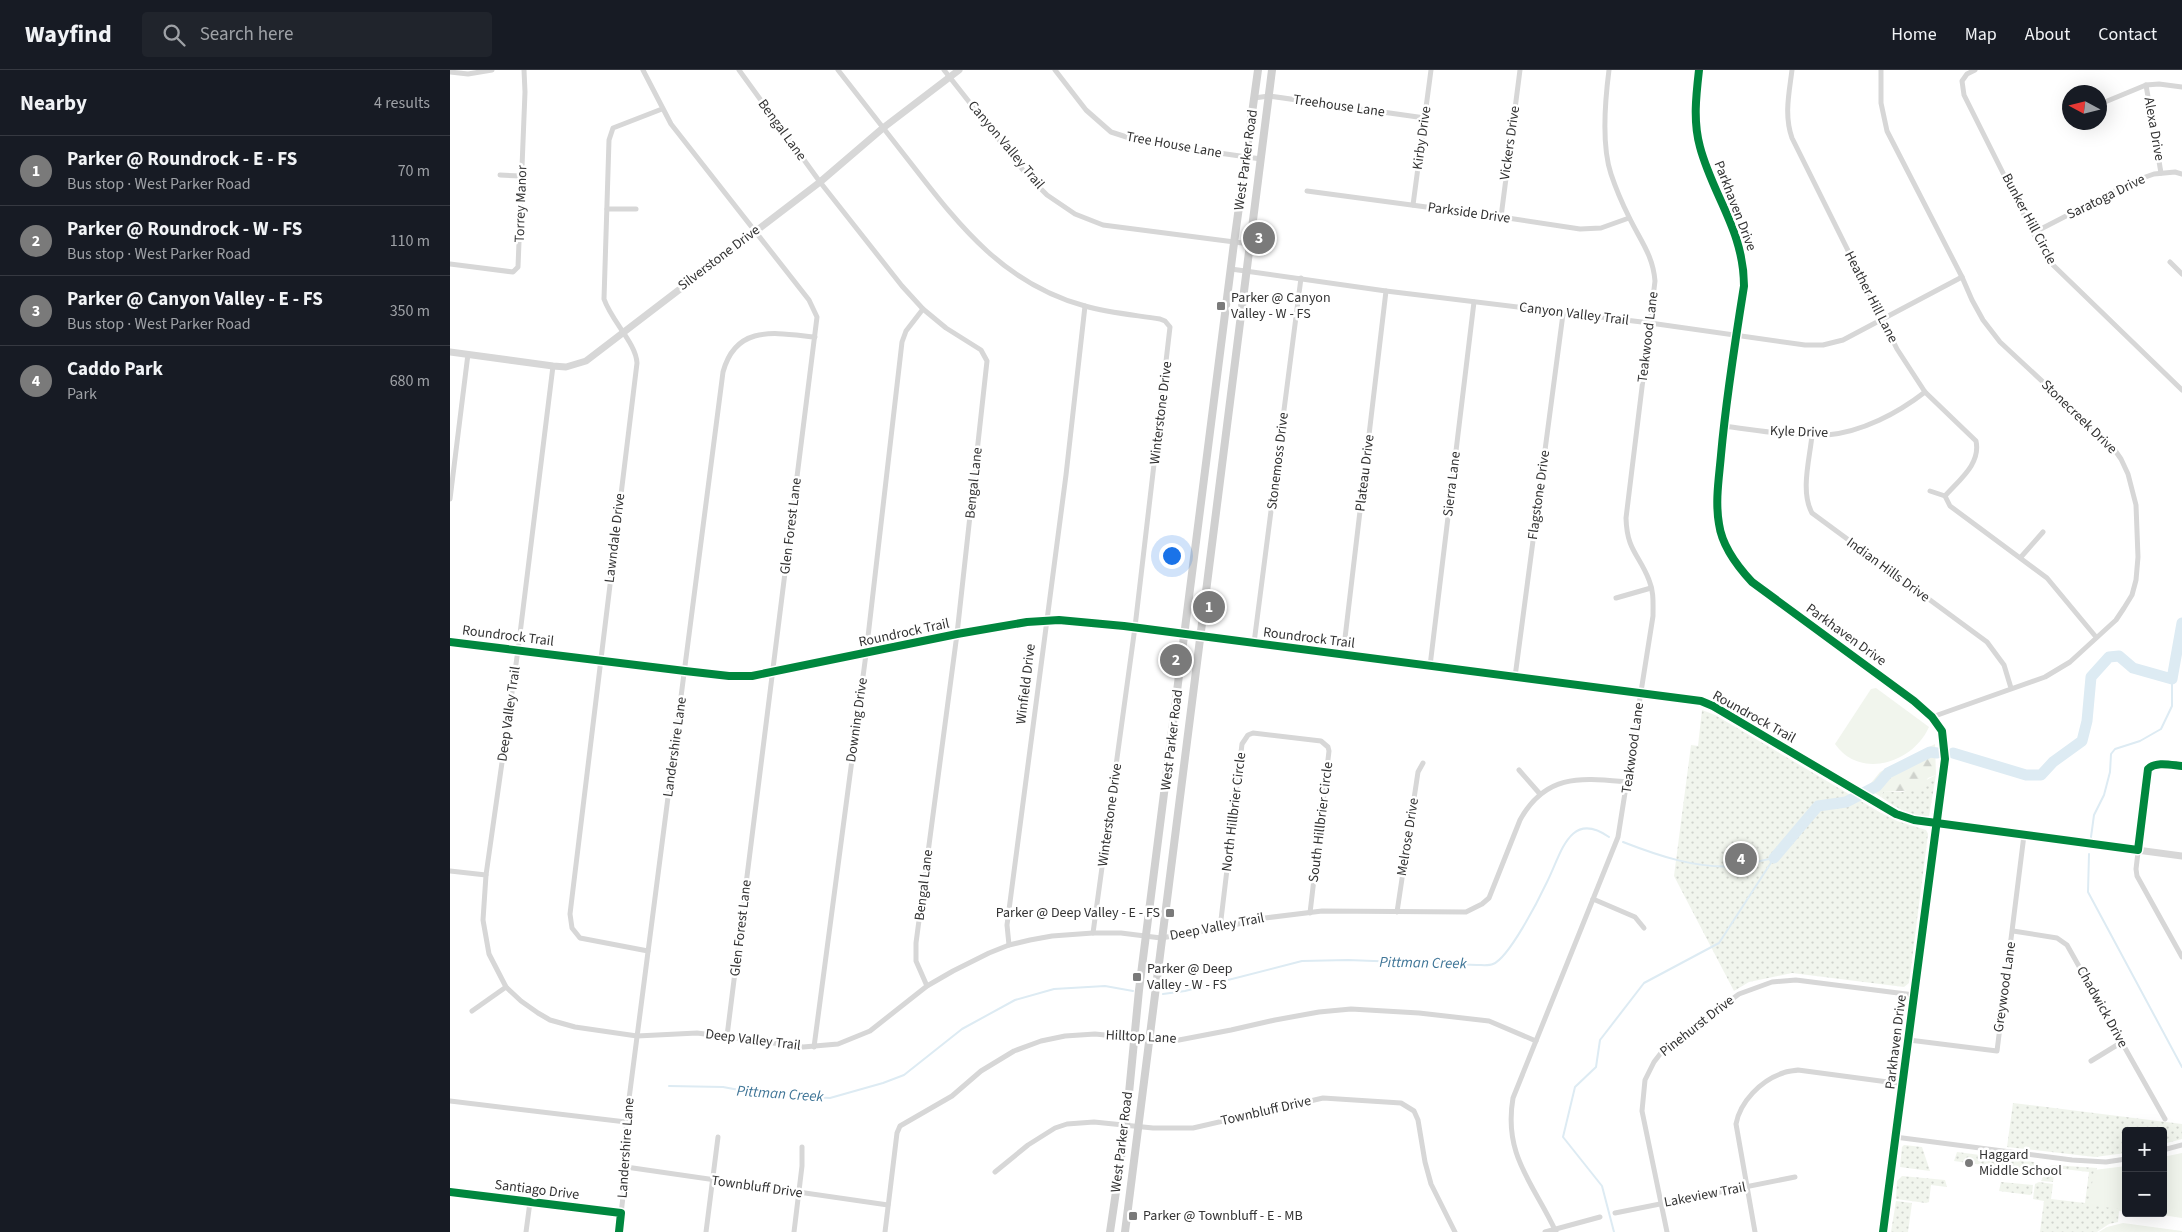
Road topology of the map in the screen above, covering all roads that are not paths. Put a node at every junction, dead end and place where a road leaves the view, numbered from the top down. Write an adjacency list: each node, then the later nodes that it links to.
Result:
1 (492, 70): 18 (street)
2 (524, 70): 33 (street, Torrey Manor)
3 (643, 70): 25 (street, Glen Forest Lane)
4 (739, 70): 34 (street, Bengal Lane)
5 (838, 70): 27 (street, Winterstone Drive)
6 (944, 70): 19 (street, Canyon Valley Trail)
7 (959, 70): 19 (street, Silverstone Drive)
8 (1055, 70): 28 (street, Tree House Lane)
9 (1258, 70): 23 (main road, West Parker Road)
10 (1272, 70): 22 (main road, West Parker Road)
11 (1431, 70): 26 (street, Kirby Drive)
12 (1520, 70): 39 (street, Vickers Drive)
13 (1609, 70): 40 (street, Teakwood Lane)
14 (1699, 70): 60 (street, Parkhaven Drive)
15 (1792, 70): 57 (street, Heather Hill Lane)
16 (1881, 70): 50 (street, Stonecreek Drive)
17 (1975, 70): 42 (street, Bunker Hill Circle)
18 (450, 72)
19 (950, 77): 27 (street, Silverstone Drive); 43 (street, Canyon Valley Trail)
20 (2146, 85): 21 (street); 24 (street); 30 (street, Alexa Drive)
21 (2182, 87)
22 (1269, 96): 23 (street, Treehouse Lane); 26 (street, Treehouse Lane); 29 (main road, West Parker Road)
23 (1254, 98): 28 (main road, West Parker Road)
24 (2107, 101)
25 (662, 109): 37 (street, Lawndale Drive); 41 (street, Glen Forest Lane)
26 (1424, 118): 36 (street, Kirby Drive)
27 (883, 128): 34 (street, Silverstone Drive); 54 (street, Winterstone Drive)
28 (1246, 157): 29 (street, Tree House Lane); 43 (main road, West Parker Road)
29 (1261, 159): 44 (main road, West Parker Road)
30 (2161, 173): 31 (street, Saratoga Drive); 42 (street, Saratoga Drive)
31 (2182, 174)
32 (500, 175): 33 (street)
33 (522, 176): 46 (street, Torrey Manor)
34 (820, 182): 41 (street, Silverstone Drive); 55 (street, Bengal Lane)
35 (1307, 192): 36 (street, Parkside Drive)
36 (1412, 205): 39 (street, Parkside Drive)
37 (607, 209): 38 (street); 59 (street, Lawndale Drive)
38 (636, 209)
39 (1501, 216): 40 (street, Parkside Drive)
40 (1629, 218): 58 (street, Teakwood Lane)
41 (754, 232): 59 (street, Silverstone Drive); 61 (street, Glen Forest Lane)
42 (2033, 233): 65 (street, Bunker Hill Circle)
43 (1234, 243): 44 (street, Canyon Valley Trail); 47 (main road, West Parker Road)
44 (1250, 244): 48 (main road, West Parker Road)
45 (2170, 262): 49 (street)
46 (450, 264)
47 (1231, 270): 48 (street, Canyon Valley Trail); 79 (main road, West Parker Road)
48 (1246, 271): 51 (street, Canyon Valley Trail); 80 (main road, West Parker Road)
49 (2182, 274)
50 (1962, 277): 57 (street, Canyon Valley Trail); 81 (street, Stonecreek Drive)
51 (1301, 278): 52 (street, Canyon Valley Trail); 83 (street, Stonemoss Drive)
52 (1386, 291): 53 (street, Canyon Valley Trail); 86 (street, Plateau Drive)
53 (1474, 302): 56 (street, Canyon Valley Trail); 88 (street, Sierra Lane)
54 (1085, 306): 76 (street, Winfield Drive); 77 (street, Winterstone Drive)
55 (923, 309): 78 (street, Bengal Lane); 85 (street, Downing Drive)
56 (1563, 314): 58 (street, Canyon Valley Trail); 91 (street, Flagstone Drive)
57 (1881, 321): 60 (street, Canyon Valley Trail); 66 (street, Heather Hill Lane)
58 (1650, 323): 60 (street, Canyon Valley Trail); 74 (street, Teakwood Lane)
59 (622, 333): 64 (street, Silverstone Drive); 87 (street, Lawndale Drive)
60 (1737, 336): 67 (street, Parkhaven Drive)
61 (815, 337): 89 (street, Landershire Lane); 90 (street, Glen Forest Lane)
62 (450, 352): 63 (street, Silverstone Drive)
63 (468, 354): 64 (street, Silverstone Drive); 71 (street)
64 (552, 366): 84 (street, Deep Valley Trail)
65 (2182, 390)
66 (1925, 392): 68 (street, Kyle Drive); 70 (street, Heather Hill Lane)
67 (1724, 426): 68 (street, Kyle Drive); 94 (street, Parkhaven Drive)
68 (1812, 435): 92 (street, Indian Hills Drive)
69 (1930, 491): 70 (street)
70 (1945, 496): 73 (street)
71 (450, 499)
72 (2043, 532): 73 (street)
73 (2021, 557): 81 (street)
74 (1651, 588): 75 (street); 93 (street, Teakwood Lane)
75 (1616, 598)
76 (1047, 620): 77 (street, Roundrock Trail); 78 (street, Roundrock Trail); 116 (street, Winfield Drive)
77 (1135, 628): 79 (street, Roundrock Trail); 113 (street, Winterstone Drive)
78 (957, 634): 85 (street, Roundrock Trail); 119 (street, Bengal Lane)
79 (1185, 634): 80 (street, Roundrock Trail); 114 (main road, West Parker Road)
80 (1199, 636): 83 (street, Roundrock Trail); 115 (main road, West Parker Road)
81 (2096, 636): 92 (street, Stonecreek Drive)
82 (450, 642): 84 (street, Roundrock Trail)
83 (1254, 643): 86 (street, Roundrock Trail)
84 (518, 650): 87 (street, Roundrock Trail); 106 (street, Deep Valley Trail)
85 (866, 654): 90 (street, Roundrock Trail); 130 (street, Downing Drive)
86 (1342, 655): 88 (street, Roundrock Trail)
87 (600, 660): 89 (street, Roundrock Trail); 117 (street, Lawndale Drive)
88 (1430, 666): 91 (street, Roundrock Trail)
89 (685, 671): 90 (street, Roundrock Trail); 117 (street, Landershire Lane)
90 (773, 672): 124 (street, Glen Forest Lane)
91 (1515, 677): 93 (street, Roundrock Trail)
92 (2011, 688): 94 (street, Stonecreek Drive)
93 (1641, 694): 99 (street, Teakwood Lane); 101 (street, Roundrock Trail)
94 (1932, 717): 101 (street, Parkhaven Drive)
95 (1285, 736): 109 (street, South Hillbrier Circle); 110 (street, North Hillbrier Circle)
96 (1423, 762): 108 (street, Melrose Drive)
97 (2182, 766): 103 (street)
98 (1519, 770): 100 (street)
99 (1628, 782): 100 (street, Deep Valley Trail); 107 (street, Teakwood Lane)
100 (1540, 794): 108 (street, Deep Valley Trail)
101 (1937, 824): 102 (street, Roundrock Trail); 121 (street, Parkhaven Drive)
102 (2024, 835): 103 (street, Roundrock Trail); 112 (street, Greywood Lane)
103 (2138, 850): 104 (street, Roundrock Trail); 118 (street)
104 (2182, 856)
105 (450, 871): 106 (street)
106 (486, 875): 120 (street, Deep Valley Trail)
107 (1593, 899): 111 (street); 128 (street, Teakwood Lane)
108 (1397, 912): 109 (street, Deep Valley Trail)
109 (1310, 913): 110 (street, Deep Valley Trail)
110 (1220, 928): 115 (street, Deep Valley Trail)
111 (1644, 928)
112 (2013, 932): 127 (street, Greywood Lane); 129 (street, Chadwick Drive)
113 (1093, 934): 114 (street, Deep Valley Trail); 116 (street, Deep Valley Trail)
114 (1147, 936): 115 (street, Deep Valley Trail); 125 (main road, West Parker Road)
115 (1161, 938): 126 (main road, West Parker Road)
116 (1009, 945): 119 (street, Deep Valley Trail)
117 (648, 951): 123 (street, Landershire Lane)
118 (2182, 957)
119 (927, 986): 130 (street, Deep Valley Trail)
120 (506, 987): 122 (street); 123 (street, Deep Valley Trail)
121 (1914, 995): 127 (street, Parkhaven Drive); 154 (street, Pinehurst Drive)
122 (472, 1011)
123 (637, 1036): 124 (street, Deep Valley Trail); 135 (street, Landershire Lane)
124 (727, 1036): 130 (street, Deep Valley Trail)
125 (1134, 1037): 126 (street, Hilltop Lane); 136 (main road, West Parker Road); 155 (street, Hilltop Lane)
126 (1149, 1039): 128 (street, Hilltop Lane); 137 (main road, West Parker Road)
127 (1909, 1040): 132 (street, Parkhaven Drive)
128 (1536, 1041): 159 (street, Teakwood Lane)
129 (2122, 1042): 131 (street); 134 (street, Chadwick Drive)
130 (814, 1046)
131 (2091, 1061)
132 (1903, 1084): 139 (street, Parkhaven Drive); 148 (street)
133 (450, 1101): 135 (street)
134 (2165, 1119)
135 (626, 1122): 144 (street, Landershire Lane)
136 (1126, 1124): 137 (street); 145 (street); 151 (main road, West Parker Road)
137 (1138, 1126): 152 (main road, West Parker Road); 167 (street, Townbluff Drive)
138 (718, 1137): 147 (street)
139 (1895, 1137): 143 (street); 171 (street, Parkhaven Drive)
140 (2182, 1145): 142 (street)
141 (802, 1147): 150 (street)
142 (2167, 1149)
143 (2122, 1160)
144 (626, 1167): 147 (street, Townbluff Drive); 156 (street, Landershire Lane)
145 (995, 1172)
146 (1795, 1177): 148 (street, Lakeview Trail)
147 (711, 1180): 150 (street, Townbluff Drive); 162 (street)
148 (1747, 1187): 154 (street, Lakeview Trail); 170 (street)
149 (450, 1192): 153 (street, Santiago Drive)
150 (798, 1193): 155 (street, Townbluff Drive); 163 (street)
151 (1115, 1200): 152 (main road); 165 (main road, West Parker Road)
152 (1128, 1201): 166 (main road, West Parker Road)
153 (530, 1202): 156 (street, Santiago Drive); 160 (street)
154 (1661, 1204): 157 (street, Lakeview Trail); 169 (street, Pinehurst Drive)
155 (888, 1205): 164 (street, Hilltop Lane)
156 (621, 1213): 161 (street, Landershire Lane)
157 (1615, 1213)
158 (1600, 1217): 159 (street)
159 (1555, 1230): 168 (street)
160 (526, 1232)
161 (619, 1232)
162 (706, 1232)
163 (794, 1232)
164 (884, 1232)
165 (1110, 1232)
166 (1124, 1232)
167 (1455, 1232)
168 (1545, 1232)
169 (1667, 1232)
170 (1755, 1232)
171 (1883, 1232)

